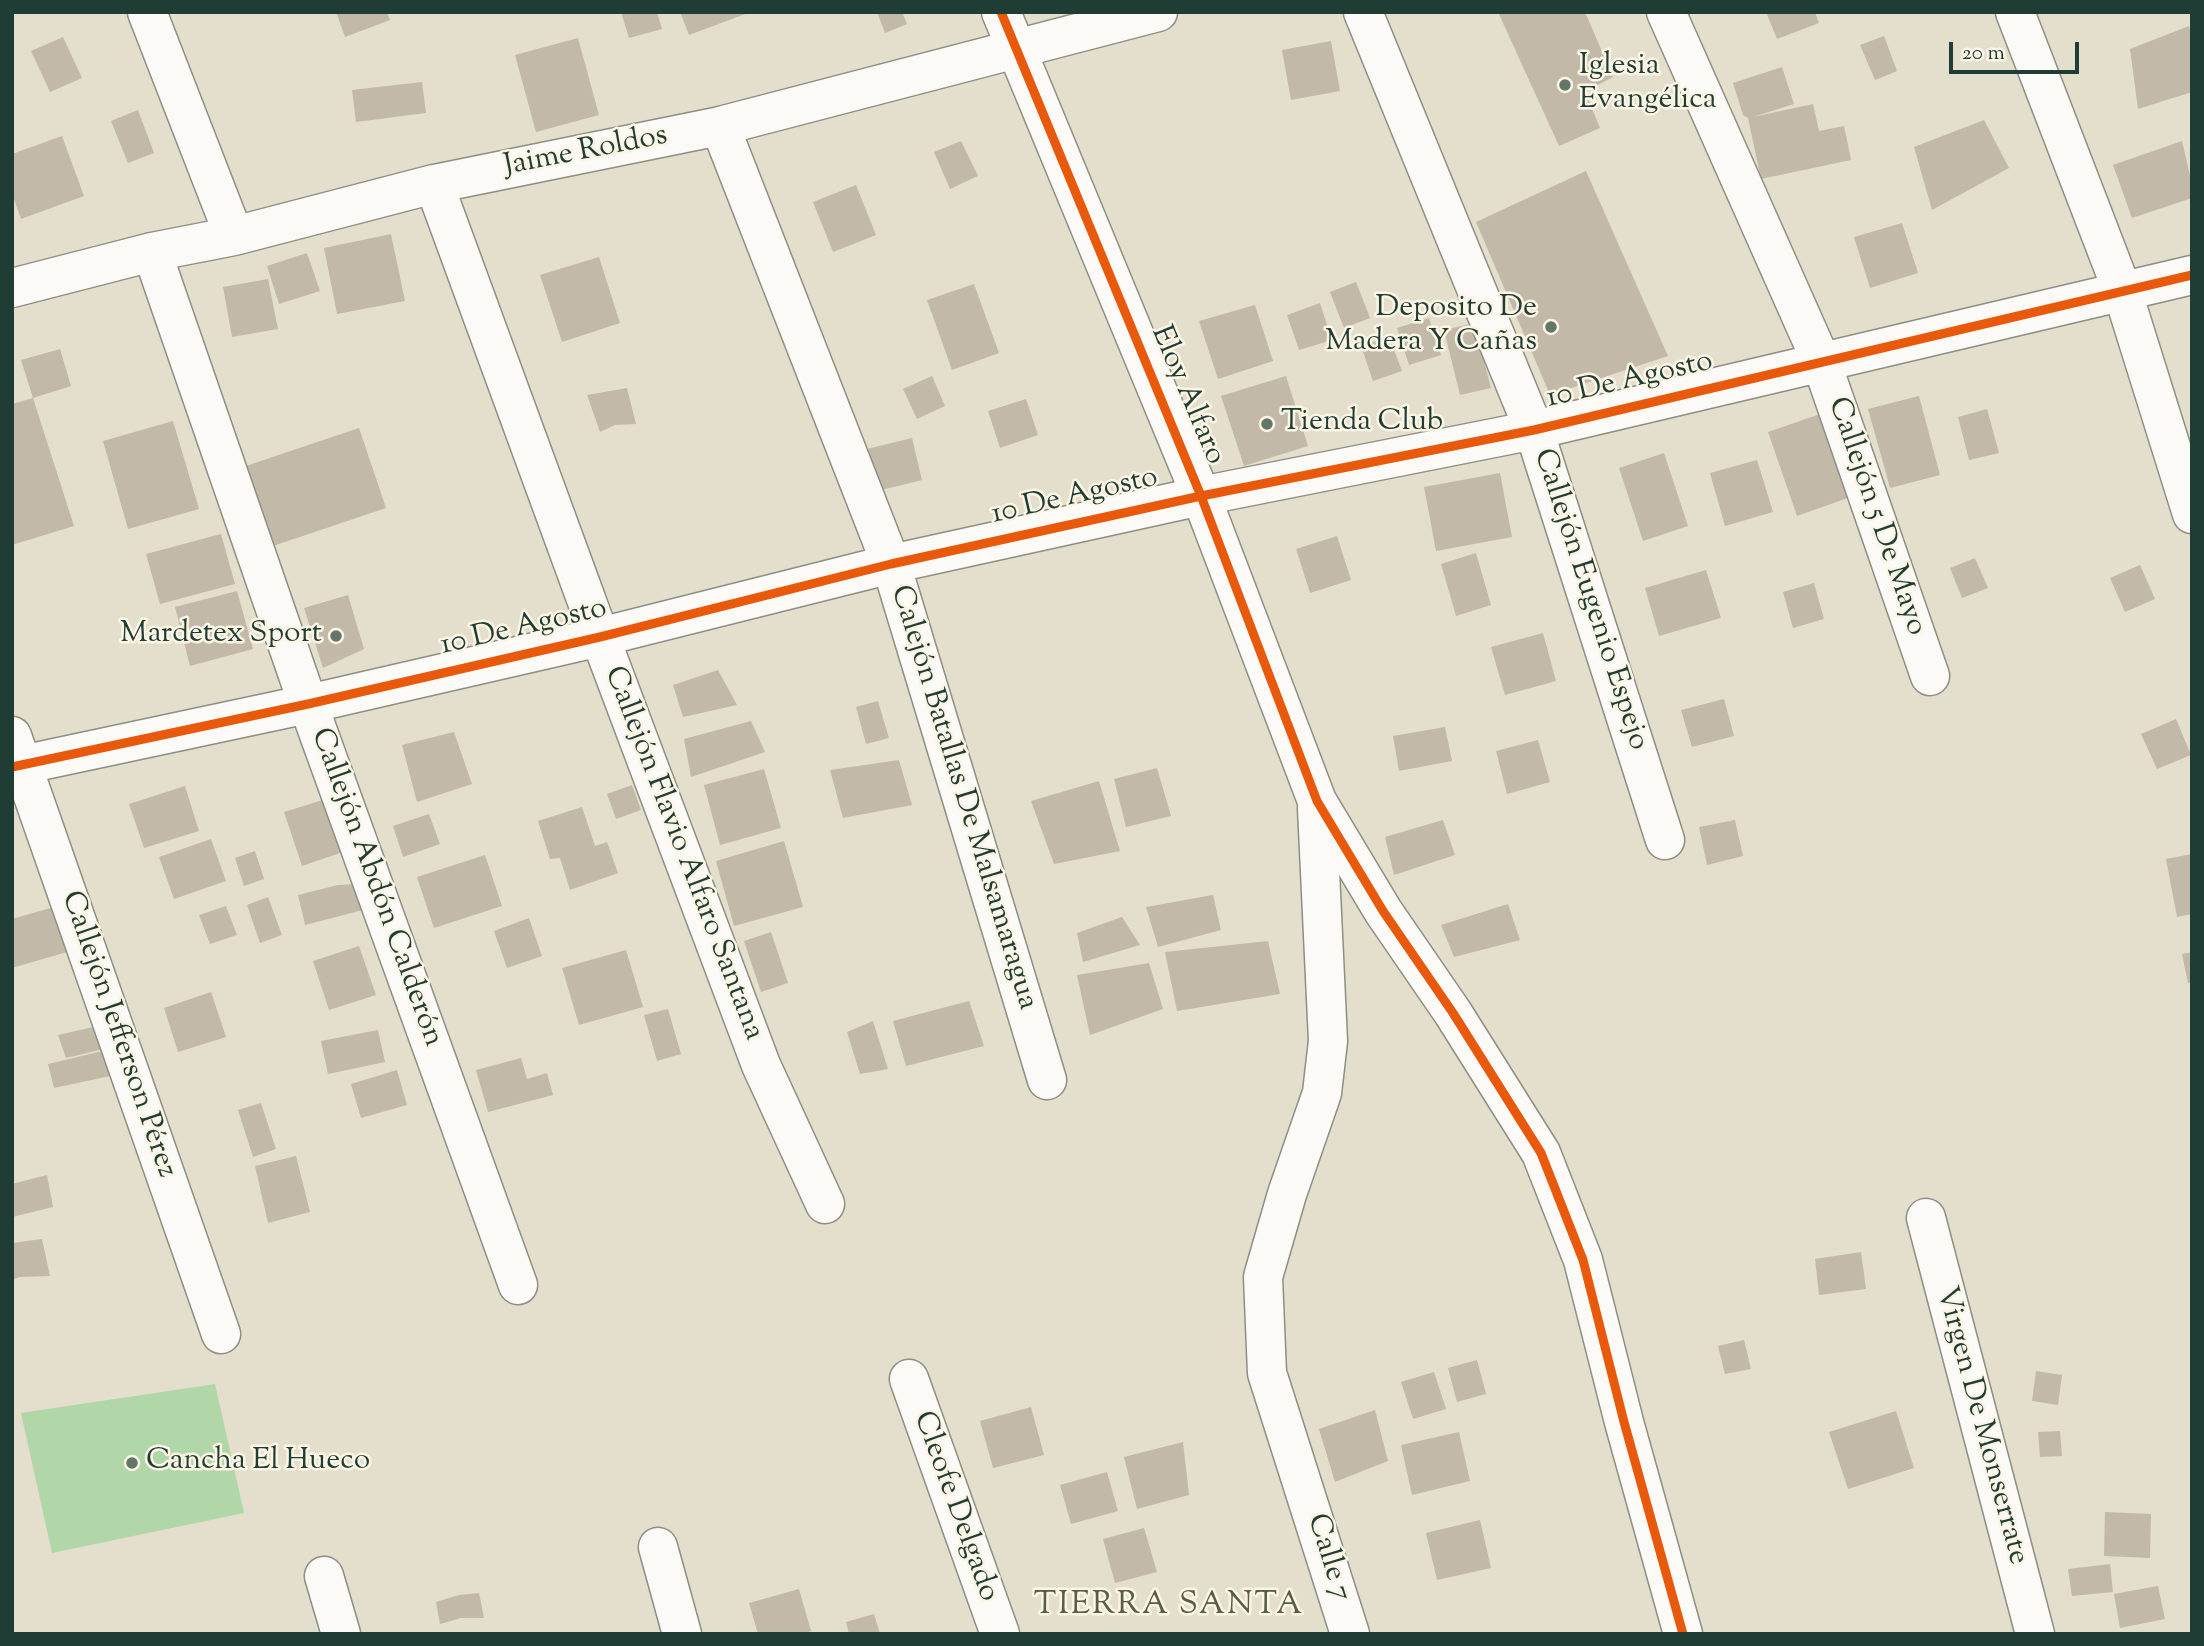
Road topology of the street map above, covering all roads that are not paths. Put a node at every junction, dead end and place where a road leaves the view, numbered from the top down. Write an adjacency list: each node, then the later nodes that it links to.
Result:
1 (147, 12): 10 (street)
2 (1001, 12): 7 (street, Eloy Alfaro)
3 (1158, 12): 7 (street, Jaime Roldos)
4 (1363, 12): 16 (street, Callejón Eugenio Espejo)
5 (1666, 12): 15 (street, Callejón 5 De Mayo)
6 (2015, 12): 14 (street)
7 (1016, 48): 8 (street, Jaime Roldos); 17 (street, Eloy Alfaro)
8 (720, 127): 9 (street, Jaime Roldos); 19 (street, Calejón Batallas De Malsamaragua)
9 (434, 184): 10 (street, Jaime Roldos); 20 (street, Callejón Flavio Alfaro Santana)
10 (234, 236): 11 (street, Jaime Roldos)
11 (152, 252): 13 (street, Jaime Roldos); 22 (street, Callejón Abdón Calderón)
12 (2192, 275): 14 (street, 10 De Agosto)
13 (12, 288)
14 (2122, 290): 15 (street, 10 De Agosto); 18 (street)
15 (1821, 361): 16 (street, 10 De Agosto); 21 (street, Callejón 5 De Mayo)
16 (1534, 430): 17 (street, 10 De Agosto); 25 (street, Callejón Eugenio Espejo)
17 (1201, 495): 19 (street, 10 De Agosto); 24 (street, Eloy Alfaro)
18 (2192, 514)
19 (891, 564): 20 (street, 10 De Agosto); 26 (street, Calejón Batallas De Malsamaragua)
20 (600, 637): 22 (street, 10 De Agosto); 27 (street, Callejón Flavio Alfaro Santana)
21 (1930, 676)
22 (308, 704): 23 (street, 10 De Agosto); 29 (street, Callejón Abdón Calderón)
23 (16, 756): 30 (street, Callejón Jefferson Pérez)
24 (1317, 802): 37 (street, Calle 7); 38 (street)
25 (1665, 840)
26 (1047, 1080)
27 (825, 1204)
28 (1926, 1218): 39 (street, Virgen De Monserrate)
29 (518, 1285)
30 (222, 1334)
31 (909, 1380): 36 (street, Cleofe Delgado)
32 (658, 1547): 35 (street)
33 (324, 1576): 34 (street)
34 (341, 1634)
35 (682, 1634)
36 (1000, 1634)
37 (1350, 1634)
38 (1683, 1634)
39 (2035, 1634)

